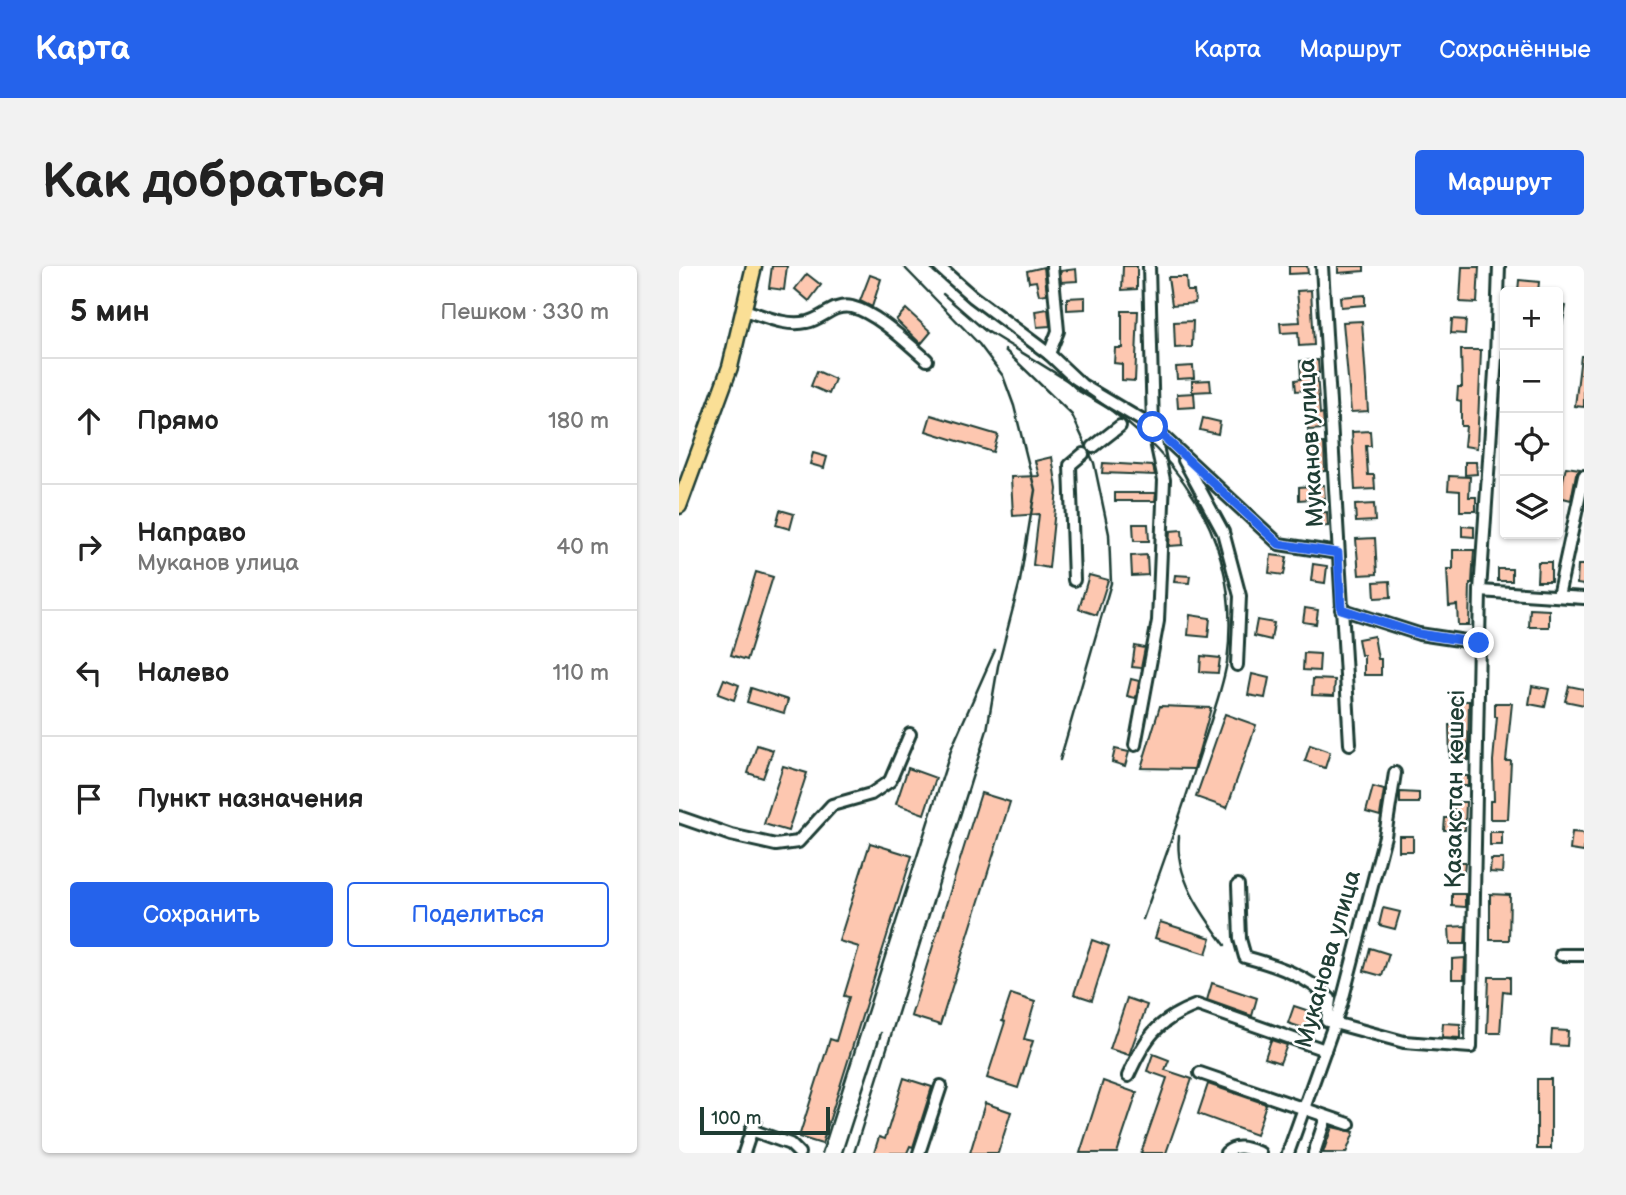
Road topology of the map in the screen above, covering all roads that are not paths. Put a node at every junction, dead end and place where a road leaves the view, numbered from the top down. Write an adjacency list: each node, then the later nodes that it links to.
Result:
1 (754, 266): 7 (main road)
2 (938, 266): 8 (street)
3 (1052, 266): 8 (street)
4 (1149, 266): 11 (street)
5 (1321, 266): 15 (street, Муканов улица)
6 (1499, 266): 17 (street, Қазақстан көшесі)
7 (744, 310): 9 (street); 14 (main road)
8 (1049, 354): 10 (street)
9 (927, 360)
10 (1128, 420): 11 (street); 16 (street)
11 (1153, 427): 12 (street); 25 (street)
12 (1179, 452): 15 (street); 22 (street)
13 (1584, 476): 18 (street)
14 (679, 506)
15 (1338, 553): 20 (street, Муканов улица)
16 (1074, 580)
17 (1480, 591): 18 (street); 21 (street, Қазақстан көшесі)
18 (1558, 596): 19 (street)
19 (1584, 598)
20 (1341, 609): 21 (street); 24 (street, Муканов улица)
21 (1479, 643): 31 (street, Қазақстан көшесі)
22 (1237, 665)
23 (910, 734): 27 (street)
24 (1350, 744)
25 (1135, 745)
26 (1395, 773): 31 (street, Муканова улица)
27 (679, 817)
28 (1238, 885): 31 (street)
29 (1561, 955): 30 (street)
30 (1584, 955)
31 (1335, 1023): 32 (street, Муканова улица)
32 (1325, 1050): 34 (street); 36 (street, Муканова улица)
33 (1200, 1073): 36 (street)
34 (1128, 1076)
35 (941, 1086): 41 (street)
36 (1304, 1109): 37 (street); 44 (street, Муканова улица)
37 (1326, 1117): 38 (street); 45 (street)
38 (1349, 1125)
39 (744, 1153): 40 (street)
40 (799, 1153)
41 (919, 1153)
42 (1226, 1153): 43 (street)
43 (1260, 1153)
44 (1288, 1153)
45 (1314, 1153)

